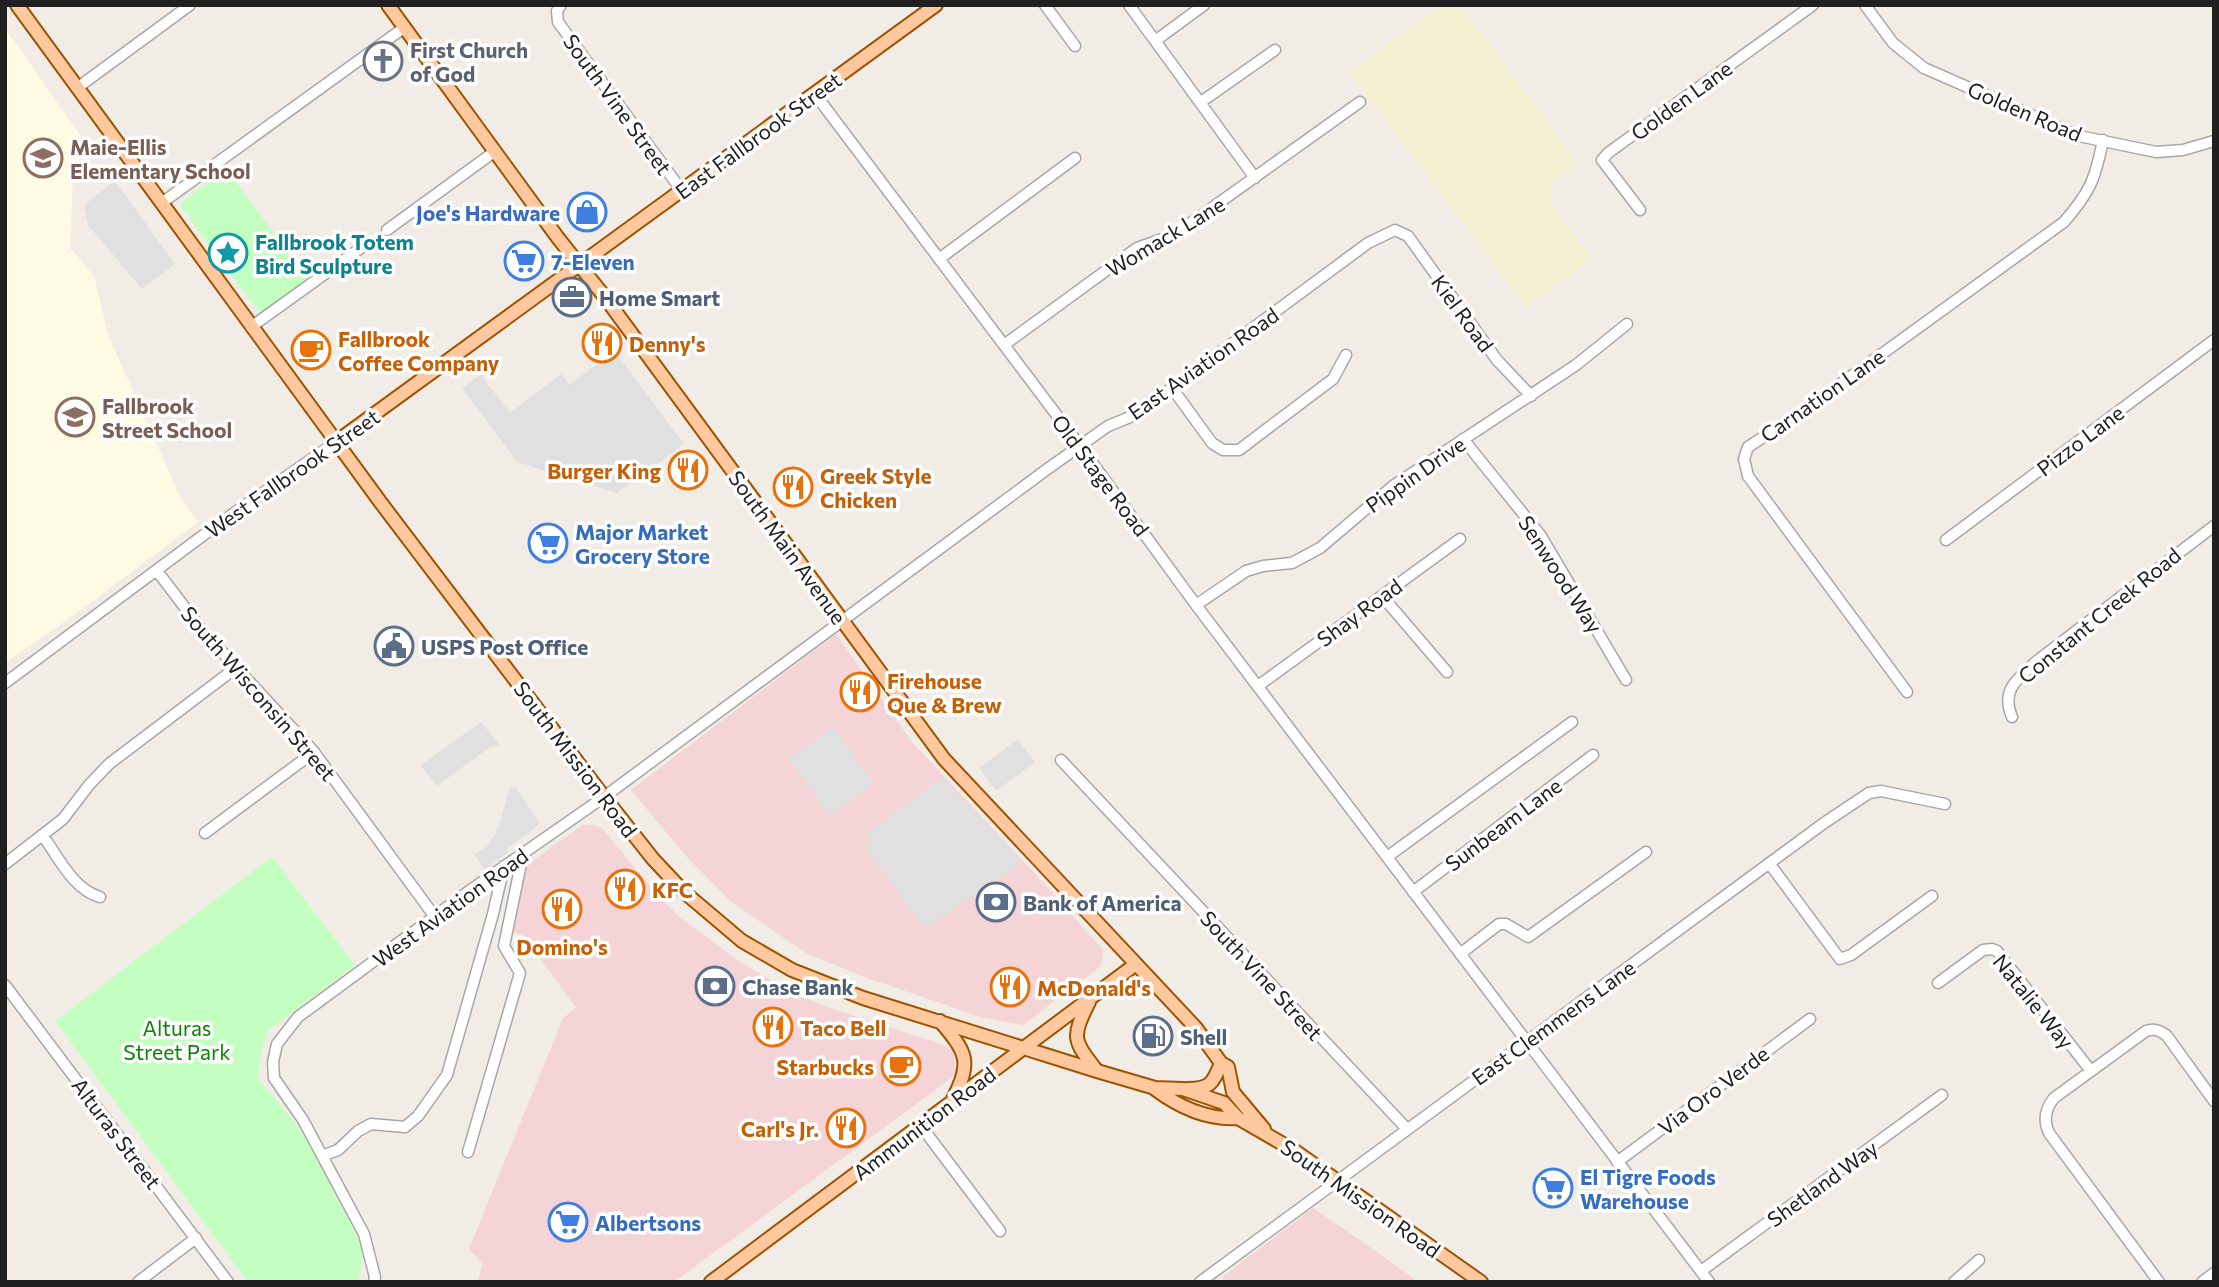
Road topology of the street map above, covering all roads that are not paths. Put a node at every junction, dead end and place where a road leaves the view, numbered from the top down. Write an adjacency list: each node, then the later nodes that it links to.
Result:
1 (18, 5): 15 (main road, South Mission Road)
2 (190, 5): 15 (street)
3 (387, 5): 11 (main road, South Main Avenue)
4 (936, 5): 16 (main road, East Fallbrook Street)
5 (1045, 5): 13 (street)
6 (1129, 5): 12 (street)
7 (1204, 5): 12 (street)
8 (1813, 5): 26 (street, Golden Lane)
9 (1865, 5): 19 (street, Golden Road)
10 (559, 10): 24 (street, South Vine Street)
11 (405, 27): 21 (main road, South Main Avenue); 25 (street)
12 (1155, 41): 17 (street)
13 (1075, 46)
14 (1275, 50): 17 (street)
15 (77, 88): 25 (main road, South Mission Road)
16 (815, 94): 24 (main road, East Fallbrook Street); 30 (street, Old Stage Road)
17 (1201, 102): 23 (street)
18 (1360, 102): 23 (street, Womack Lane)
19 (2103, 141): 20 (street, Golden Road); 54 (street, Carnation Lane)
20 (2214, 141)
21 (494, 152): 27 (street); 31 (main road, South Main Avenue)
22 (1075, 158): 30 (street)
23 (1255, 178): 35 (street, Womack Lane)
24 (682, 191): 31 (main road, East Fallbrook Street)
25 (163, 202): 33 (main road, South Mission Road)
26 (1640, 210)
27 (387, 230)
28 (1395, 230): 37 (street, East Aviation Road); 38 (street, Kiel Road)
29 (365, 245): 33 (street)
30 (939, 259): 35 (street, Old Stage Road)
31 (580, 266): 40 (main road, West Fallbrook Street); 48 (main road, South Main Avenue)
32 (1627, 324): 38 (street, Pippin Drive)
33 (251, 327): 40 (main road, South Mission Road)
34 (2214, 340): 44 (street, Pizzo Lane)
35 (1004, 345): 41 (street, Old Stage Road)
36 (1346, 355): 37 (street)
37 (1172, 388): 41 (street, East Aviation Road)
38 (1531, 396): 39 (street, Pippin Drive)
39 (1463, 439): 47 (street, Pippin Drive); 51 (street, Senwood Way)
40 (336, 442): 45 (street, West Fallbrook Street); 60 (main road, South Mission Road)
41 (1080, 446): 47 (street, Old Stage Road); 48 (street, East Aviation Road)
42 (2214, 526): 55 (street, Constant Creek Road)
43 (1460, 539): 46 (street, Shay Road)
44 (1946, 540)
45 (157, 571): 49 (street, South Wisconsin Street); 52 (street, West Fallbrook Street)
46 (1382, 596): 50 (street); 53 (street, Shay Road)
47 (1196, 605): 53 (street, Old Stage Road)
48 (842, 621): 60 (street, West Aviation Road); 75 (main road, South Main Avenue)
49 (237, 667): 57 (street, South Wisconsin Street); 63 (street)
50 (1447, 672)
51 (1626, 680)
52 (5, 683)
53 (1258, 686): 66 (street, Old Stage Road)
54 (1907, 692)
55 (2012, 717)
56 (1572, 722): 66 (street)
57 (314, 752): 62 (street); 73 (street, South Wisconsin Street)
58 (1593, 755): 70 (street, Sunbeam Lane)
59 (1061, 760): 93 (street, South Vine Street)
60 (604, 797): 65 (street, West Aviation Road); 80 (main road, South Mission Road)
61 (1945, 804): 67 (street)
62 (205, 833)
63 (43, 836): 68 (street); 72 (street)
64 (1646, 852): 74 (street)
65 (523, 854): 69 (street, West Aviation Road); 95 (street)
66 (1387, 857): 70 (street, Old Stage Road)
67 (1769, 863): 71 (street); 81 (street, East Clemmens Lane)
68 (5, 864)
69 (504, 866): 73 (street, West Aviation Road); 96 (street)
70 (1413, 892): 74 (street, Old Stage Road)
71 (1932, 896)
72 (100, 897)
73 (435, 917): 96 (street, West Aviation Road)
74 (1460, 954): 81 (street, Old Stage Road)
75 (1136, 964): 78 (main road, Ammunition Road); 83 (main road, South Main Avenue)
76 (1938, 983): 85 (street, Natalie Way)
77 (5, 985): 100 (street, Alturas Street)
78 (1090, 999): 82 (main road, Ammunition Road); 84 (main road)
79 (1810, 1019): 97 (street, Via Oro Verde)
80 (940, 1021): 82 (main road, South Mission Road); 90 (main road)
81 (1526, 1041): 93 (street, East Clemmens Lane); 97 (street, Old Stage Road)
82 (1025, 1048): 84 (main road, South Mission Road); 90 (main road, Ammunition Road)
83 (1222, 1063): 87 (main road); 94 (main road, South Main Avenue)
84 (1097, 1071): 86 (main road, South Mission Road)
85 (2091, 1071): 89 (street); 112 (street)
86 (1155, 1088): 87 (main road, South Mission Road); 91 (main road, South Mission Road)
87 (1183, 1089): 91 (main road, South Mission Road)
88 (1942, 1095): 102 (street, Shetland Way)
89 (2214, 1101)
90 (951, 1103): 92 (main road, Ammunition Road)
91 (1238, 1118): 94 (main road, South Mission Road)
92 (921, 1126): 99 (street); 107 (main road, Ammunition Road)
93 (1407, 1129): 98 (street, East Clemmens Lane)
94 (1269, 1135): 98 (main road, South Mission Road)
95 (468, 1152)
96 (322, 1156): 106 (street, West Aviation Road)
97 (1617, 1161): 102 (street, Old Stage Road)
98 (1337, 1181): 108 (street, East Clemmens Lane); 109 (main road, South Mission Road)
99 (1000, 1231)
100 (196, 1238): 104 (street); 105 (street, Alturas Street)
101 (1979, 1260): 111 (street)
102 (1701, 1271): 110 (street, Old Stage Road)
103 (2214, 1273): 113 (street)
104 (138, 1282)
105 (228, 1282)
106 (374, 1282)
107 (711, 1282)
108 (1200, 1282)
109 (1480, 1282)
110 (1709, 1282)
111 (1954, 1282)
112 (2159, 1282)
113 (2202, 1282)

